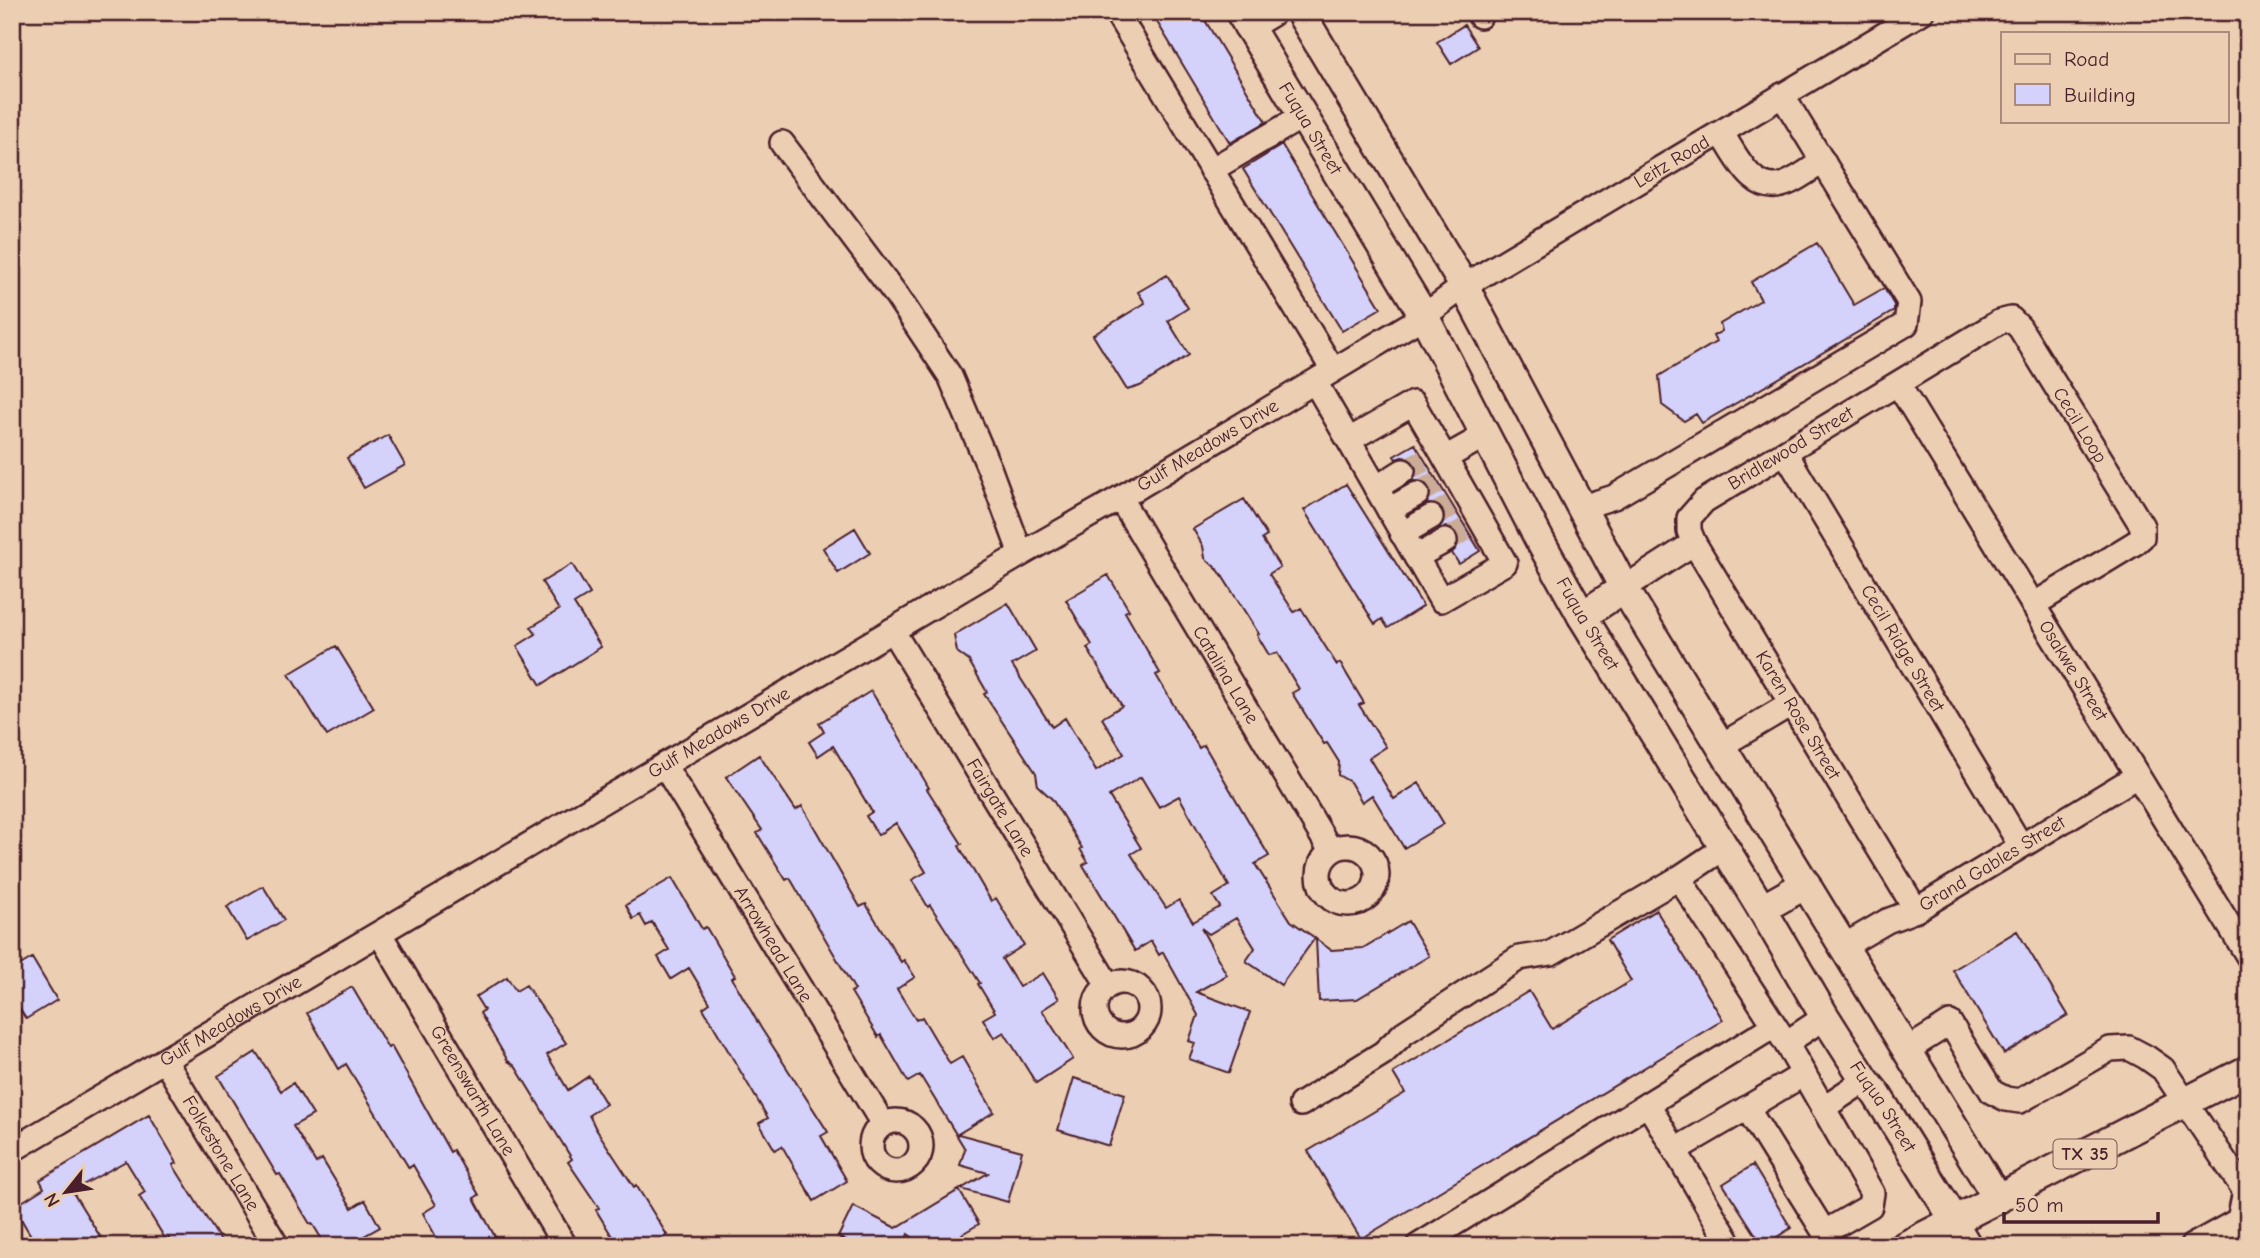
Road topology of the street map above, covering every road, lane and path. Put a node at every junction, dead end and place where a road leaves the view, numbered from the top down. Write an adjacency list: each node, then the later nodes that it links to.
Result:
1 (1116, 12): 10 (street)
2 (1300, 12): 11 (main road)
3 (1922, 12): 5 (street, Leitz Road)
4 (1253, 17): 6 (main road, Fuqua Street)
5 (1782, 95): 7 (street, Leitz Road); 9 (street)
6 (1303, 116): 10 (street); 12 (main road, Fuqua Street)
7 (1722, 134): 9 (street); 11 (street, Leitz Road)
8 (782, 143): 30 (street)
9 (1823, 161): 23 (street)
10 (1212, 170): 13 (street)
11 (1464, 286): 12 (street, Leitz Road); 23 (main road)
12 (1424, 316): 13 (street, Gulf Meadows Drive); 15 (main road, Fuqua Street)
13 (1324, 376): 16 (street); 22 (street, Gulf Meadows Drive)
14 (1898, 384): 17 (street, Bridlewood Street); 33 (street, Osakwe Street); 33 (street, Cecil Loop)
15 (1486, 435): 18 (street); 34 (main road, Fuqua Street)
16 (1349, 440): 18 (street); 20 (street)
17 (1786, 452): 26 (street, Bridlewood Street); 40 (street, Cecil Ridge Street)
18 (1440, 465): 31 (street)
19 (1403, 471): 20 (street)
20 (1376, 488): 24 (street)
21 (1417, 494): 24 (street)
22 (1119, 498): 30 (street, Gulf Meadows Drive); 42 (street, Catalina Lane)
23 (1582, 507): 32 (main road)
24 (1389, 510): 27 (street)
25 (1431, 517): 27 (street)
26 (1689, 517): 29 (street, Karen Rose Street)
27 (1402, 534): 31 (street)
28 (1445, 541): 31 (street)
29 (1694, 543): 32 (street); 36 (street, Karen Rose Street)
30 (1021, 554): 35 (street, Gulf Meadows Drive)
31 (1416, 557)
32 (1624, 588): 34 (main road); 37 (main road)
33 (2033, 605): 39 (street, Osakwe Street)
34 (1582, 616): 41 (main road, Fuqua Street)
35 (892, 630): 38 (street, Gulf Meadows Drive); 50 (street, Fairgate Lane)
36 (1791, 704): 37 (street); 46 (street, Karen Rose Street)
37 (1722, 745): 44 (main road)
38 (664, 765): 47 (street, Gulf Meadows Drive); 63 (street, Arrowhead Lane)
39 (2137, 776): 40 (street, Grand Gables Street); 49 (street, Osakwe Street)
40 (2021, 846): 46 (street, Grand Gables Street)
41 (1724, 848): 43 (street); 45 (main road, Fuqua Street)
42 (1331, 851)
43 (1679, 878): 52 (street); 59 (street)
44 (1806, 884): 45 (main road); 48 (main road)
45 (1762, 909): 51 (main road, Fuqua Street)
46 (1916, 910): 48 (street, Grand Gables Street)
47 (380, 934): 54 (street, Gulf Meadows Drive); 72 (street, Greenswarth Lane)
48 (1844, 946): 53 (main road)
49 (2248, 956)
50 (1108, 985)
51 (1825, 1017): 52 (street); 57 (main road, Fuqua Street)
52 (1780, 1034): 56 (street); 60 (street)
53 (1907, 1050): 58 (street); 67 (main road)
54 (165, 1061): 64 (street, Gulf Meadows Drive); 71 (street, Folkestone Lane)
55 (2248, 1070): 58 (main road, TX 35)
56 (1804, 1074): 61 (street); 62 (street)
57 (1865, 1080): 62 (street); 68 (main road, Fuqua Street)
58 (2186, 1101): 66 (street); 67 (main road, TX 35)
59 (1301, 1104)
60 (1648, 1104): 65 (street); 73 (street)
61 (1747, 1108): 65 (street); 70 (street)
62 (1824, 1108): 70 (street)
63 (883, 1124)
64 (12, 1150)
65 (1675, 1150): 74 (street)
66 (2246, 1191): 69 (street)
67 (1998, 1199): 68 (main road, TX 35)
68 (1955, 1222): 75 (main road, TX 35); 76 (street)
69 (2244, 1228): 77 (street)
70 (1829, 1239)
71 (277, 1246)
72 (565, 1246)
73 (1418, 1246)
74 (1731, 1246)
75 (1905, 1246)
76 (1970, 1246)
77 (2192, 1246)

